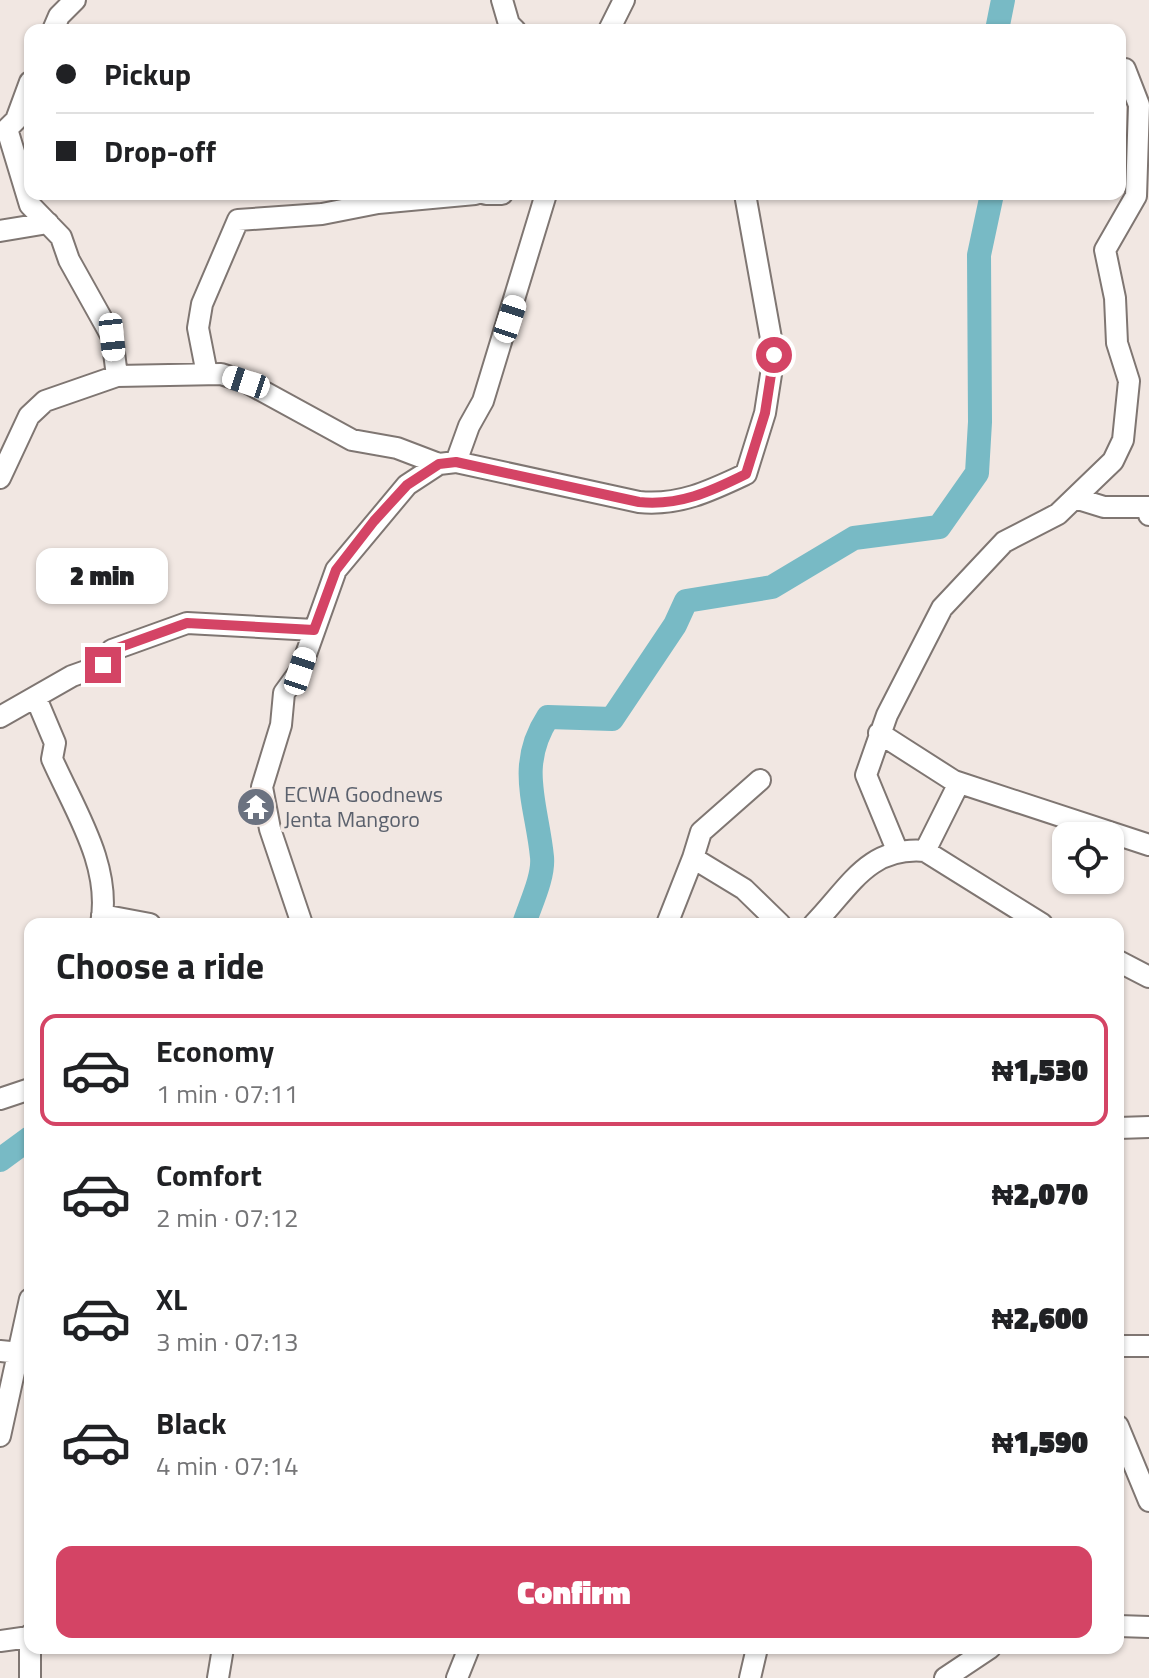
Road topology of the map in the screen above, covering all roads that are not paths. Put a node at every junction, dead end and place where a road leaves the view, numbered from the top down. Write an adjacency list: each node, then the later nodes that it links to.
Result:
1 (75, 0): 4 (street)
2 (502, 0): 5 (street)
3 (624, 0): 6 (street)
4 (56, 24)
5 (509, 24)
6 (612, 24)
7 (1126, 72): 21 (street)
8 (24, 98): 9 (street)
9 (4, 121): 10 (street)
10 (24, 186)
11 (28, 200): 15 (street)
12 (410, 200): 17 (street)
13 (544, 200): 19 (street)
14 (746, 200): 19 (street)
15 (48, 223): 16 (street); 18 (street)
16 (0, 231)
17 (207, 374): 18 (street); 19 (street)
18 (117, 376): 20 (street)
19 (447, 463): 23 (street)
20 (0, 478)
21 (1075, 498): 22 (street); 26 (street)
22 (1149, 515)
23 (314, 630): 24 (street); 34 (street)
24 (36, 698): 25 (street); 33 (street)
25 (0, 717)
26 (879, 733): 28 (street); 30 (street)
27 (760, 780): 32 (street)
28 (959, 783): 29 (street); 31 (street)
29 (1149, 845)
30 (897, 850): 31 (street); 37 (street)
31 (925, 851): 38 (street)
32 (693, 858): 35 (street); 36 (street)
33 (102, 918)
34 (300, 918)
35 (669, 918)
36 (774, 918)
37 (819, 918)
38 (1032, 918)
39 (1124, 964): 40 (street)
40 (1149, 977)
41 (24, 1091): 42 (street)
42 (0, 1099)
43 (1149, 1127): 44 (street)
44 (1124, 1128)
45 (24, 1315): 48 (street)
46 (1124, 1346): 47 (street)
47 (1149, 1346)
48 (10, 1352): 49 (street)
49 (22, 1380): 50 (street)
50 (0, 1436)
51 (1124, 1441): 52 (street)
52 (1149, 1501)
53 (1124, 1626): 54 (street)
54 (1149, 1627)
55 (24, 1637): 56 (street)
56 (0, 1641)
57 (29, 1654): 62 (street)
58 (222, 1654): 63 (street)
59 (467, 1654): 64 (street)
60 (756, 1654): 65 (street)
61 (979, 1654): 66 (street)
62 (30, 1678)
63 (218, 1678)
64 (457, 1678)
65 (750, 1678)
66 (945, 1678)

